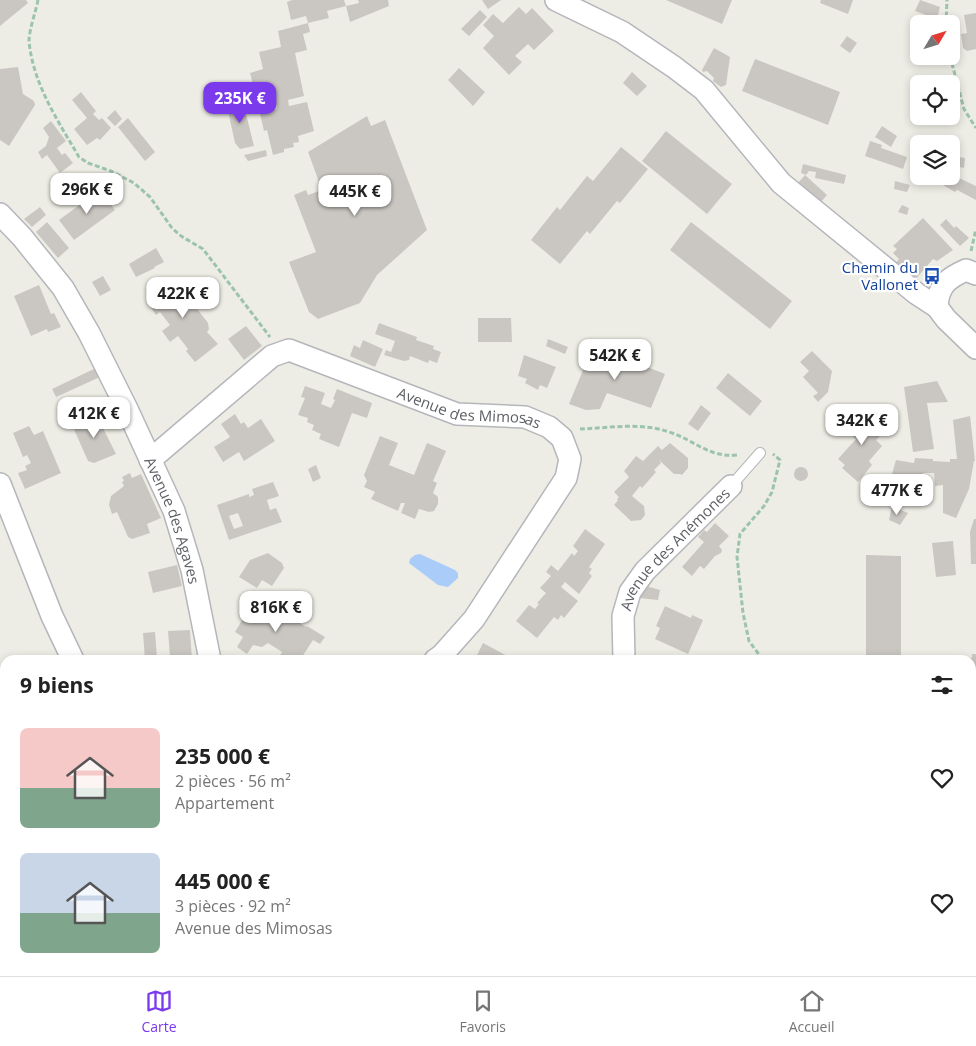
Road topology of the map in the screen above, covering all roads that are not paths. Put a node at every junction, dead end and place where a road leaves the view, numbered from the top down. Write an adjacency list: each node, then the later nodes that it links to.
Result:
1 (556, 0): 4 (street)
2 (0, 214): 7 (street, Avenue des Agaves)
3 (976, 274): 4 (street)
4 (938, 306): 5 (street)
5 (976, 348)
6 (760, 453): 9 (lane, Avenue des Anémones)
7 (150, 460): 11 (street, Avenue des Agaves); 12 (street, Avenue des Mimosas)
8 (0, 484): 10 (street)
9 (731, 486): 13 (street, Avenue des Anémones)
10 (71, 655)
11 (209, 655)
12 (442, 655)
13 (624, 655)

